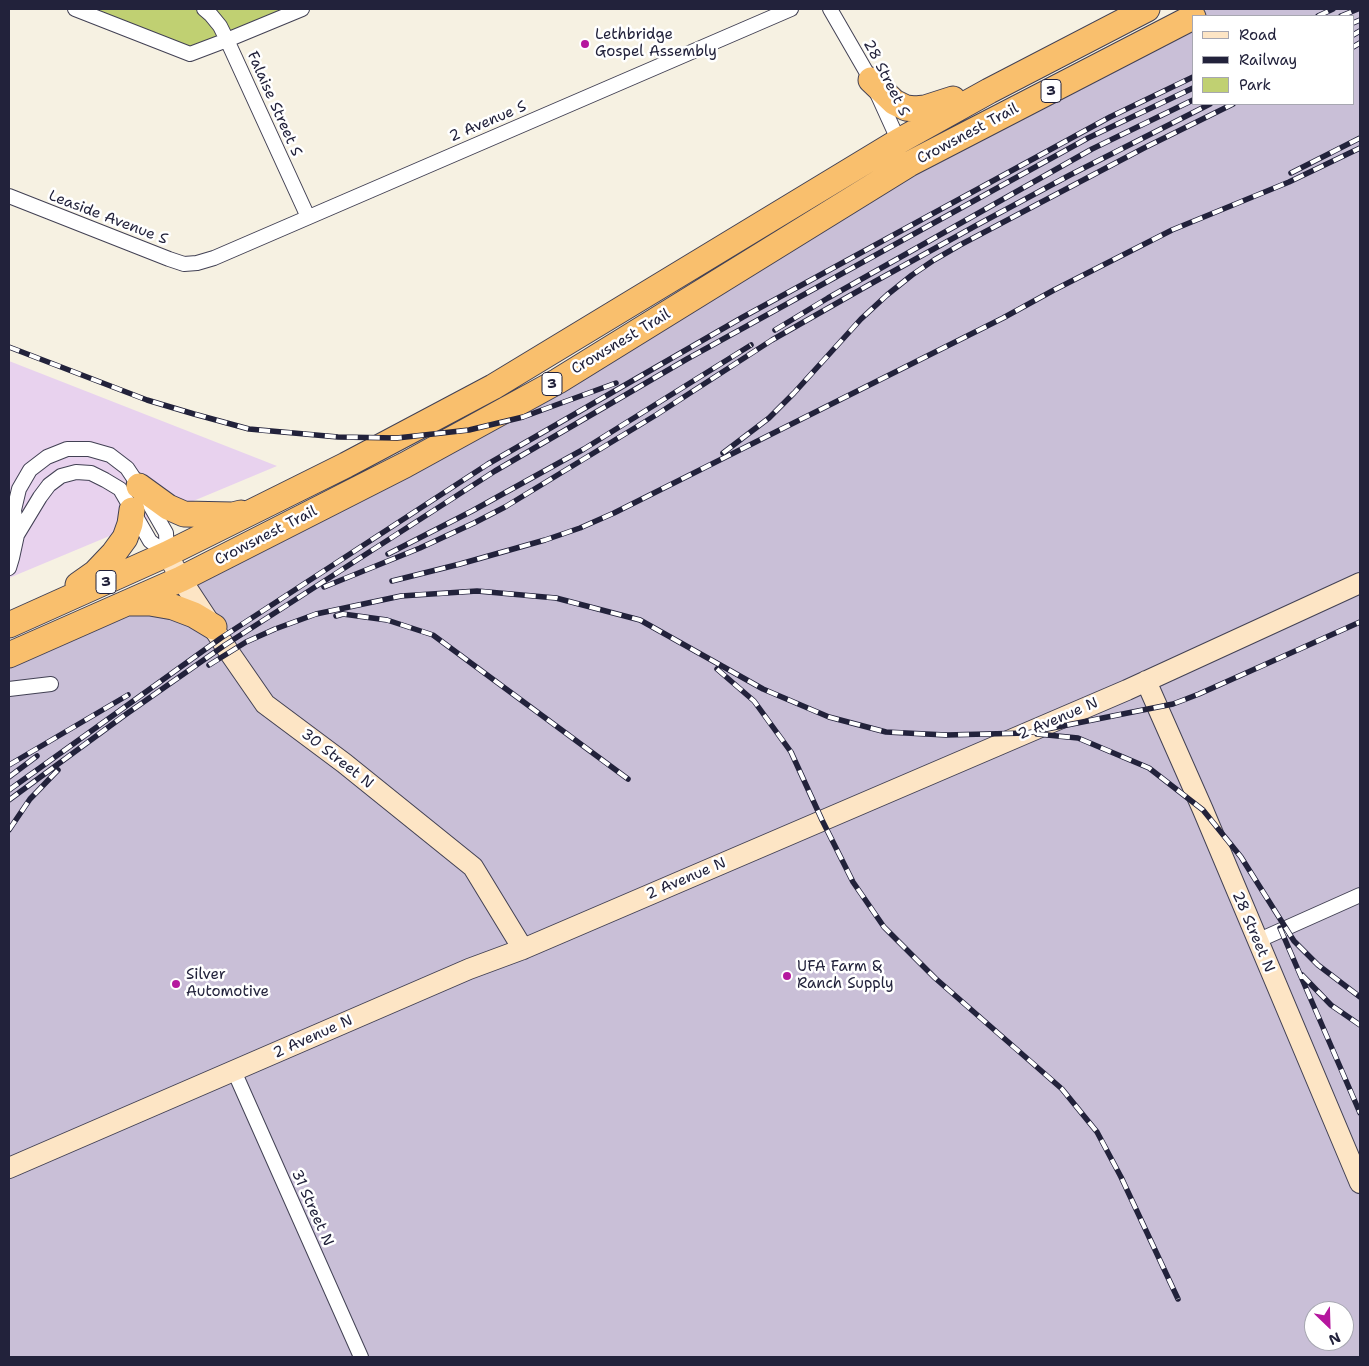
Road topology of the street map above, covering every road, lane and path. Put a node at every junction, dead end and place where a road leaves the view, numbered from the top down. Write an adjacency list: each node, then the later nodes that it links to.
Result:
1 (75, 9): 10 (street)
2 (204, 9): 10 (street, Falaise Street S)
3 (302, 9): 10 (street)
4 (791, 9): 16 (street, 2 Avenue S)
5 (830, 9): 11 (street, 28 Street S)
6 (1147, 9): 12 (highway, Crowsnest Trail / 3)
7 (1208, 9): 8 (highway, Crowsnest Trail / 3)
8 (1195, 15)
9 (1192, 17): 14 (highway, Crowsnest Trail / 3)
10 (227, 40): 16 (street, Falaise Street S)
11 (872, 80): 12 (highway); 13 (street, 28 Street S)
12 (989, 91): 13 (highway, Crowsnest Trail / 3)
13 (899, 141): 14 (street, 28 Street S); 19 (highway, Crowsnest Trail / 3)
14 (909, 164): 24 (highway, Crowsnest Trail / 3)
15 (9, 196): 17 (street, Leaside Avenue S)
16 (308, 217): 17 (street, 2 Avenue S)
17 (197, 263)
18 (139, 486): 19 (highway); 21 (street); 22 (street)
19 (267, 505): 22 (highway, Crowsnest Trail / 3)
20 (132, 510): 21 (street); 22 (street); 27 (highway)
21 (17, 535): 23 (street)
22 (167, 554): 24 (street, 30 Street N); 27 (highway, Crowsnest Trail / 3)
23 (9, 568)
24 (181, 579): 26 (highway, Crowsnest Trail / 3); 29 (street, 30 Street N)
25 (1360, 584): 31 (street, 2 Avenue N)
26 (125, 603): 29 (highway); 30 (highway, Crowsnest Trail / 3)
27 (45, 609): 28 (highway, Crowsnest Trail / 3)
28 (9, 625)
29 (214, 627): 36 (street, 30 Street N)
30 (9, 655)
31 (1146, 681): 35 (street, 28 Street N); 36 (street, 2 Avenue N)
32 (51, 684): 33 (street)
33 (9, 689)
34 (1360, 895): 35 (street)
35 (1257, 941): 39 (street, 28 Street N)
36 (523, 948): 37 (street, 2 Avenue N)
37 (234, 1071): 38 (street, 2 Avenue N); 40 (street, 31 Street N)
38 (9, 1168)
39 (1360, 1183)
40 (361, 1357)

